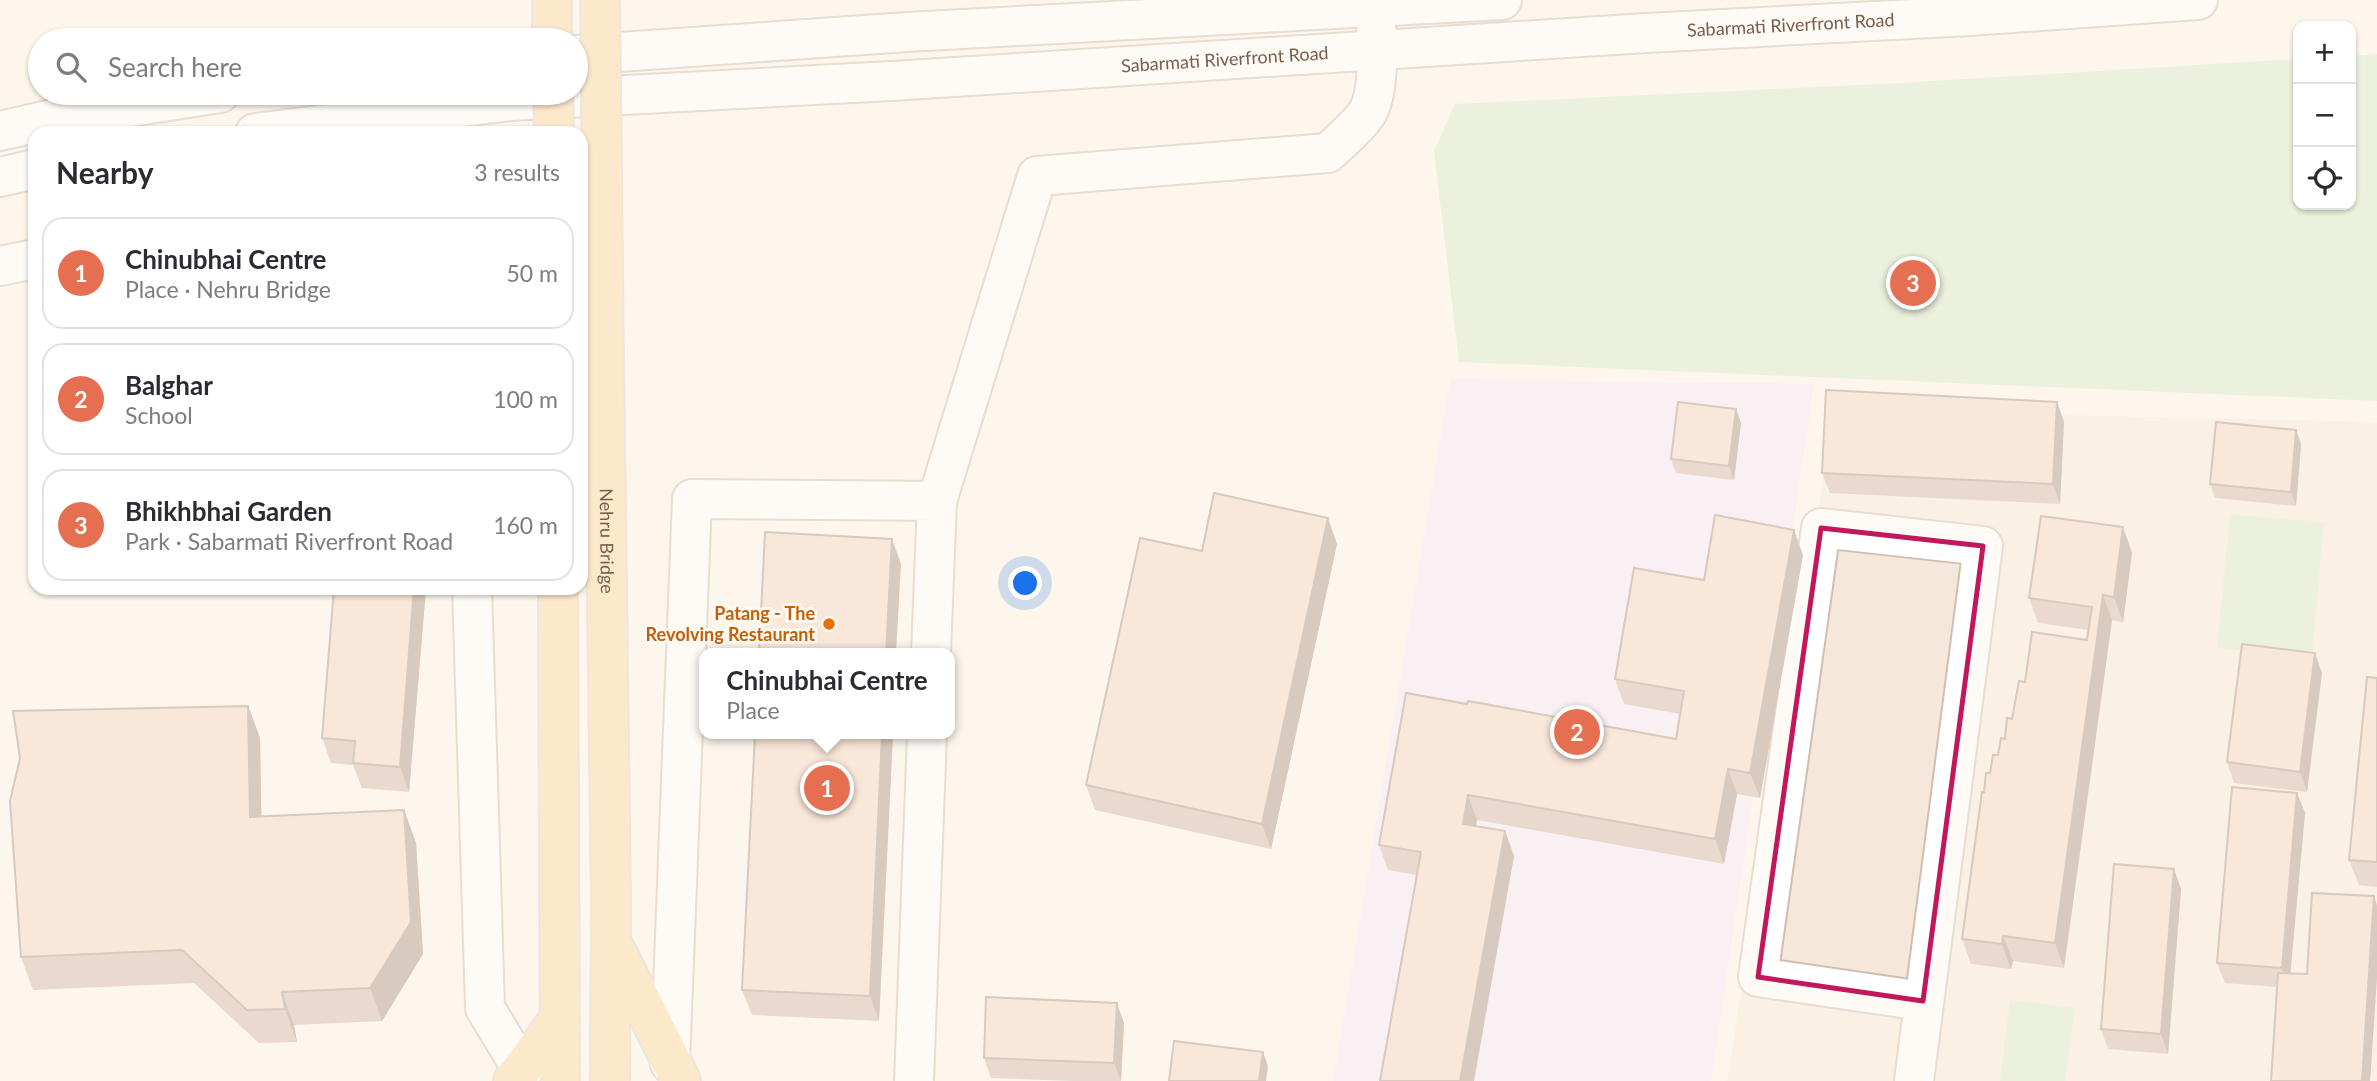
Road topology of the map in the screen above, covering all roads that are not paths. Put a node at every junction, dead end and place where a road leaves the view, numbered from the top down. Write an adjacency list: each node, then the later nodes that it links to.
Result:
1 (552, 0): 6 (main road)
2 (600, 0): 25 (main road, Nehru Bridge, bridge)
3 (1502, 0): 5 (street)
4 (2198, 0): 7 (street, Sabarmati Riverfront Road)
5 (1374, 8): 7 (street); 8 (street)
6 (552, 28)
7 (1378, 50): 9 (street, Sabarmati Riverfront Road); 20 (street)
8 (588, 54)
9 (588, 97)
10 (144, 105): 15 (street)
11 (478, 105): 13 (street, Sabarmati Riverfront Road)
12 (553, 105): 14 (main road, bridge)
13 (311, 126)
14 (554, 126)
15 (0, 131)
16 (28, 171): 17 (street)
17 (0, 177)
18 (28, 260): 19 (street)
19 (0, 266)
20 (937, 501): 23 (street); 28 (street)
21 (472, 595): 29 (street)
22 (558, 595): 27 (main road)
23 (931, 648)
24 (928, 739): 32 (street)
25 (611, 941): 28 (main road); 31 (main road, Nehru Bridge)
26 (1923, 1001): 26 (street); 33 (street)
27 (560, 1018): 29 (main road); 30 (main road)
28 (676, 1072)
29 (518, 1076)
30 (560, 1081)
31 (610, 1081)
32 (914, 1081)
33 (1914, 1081)

